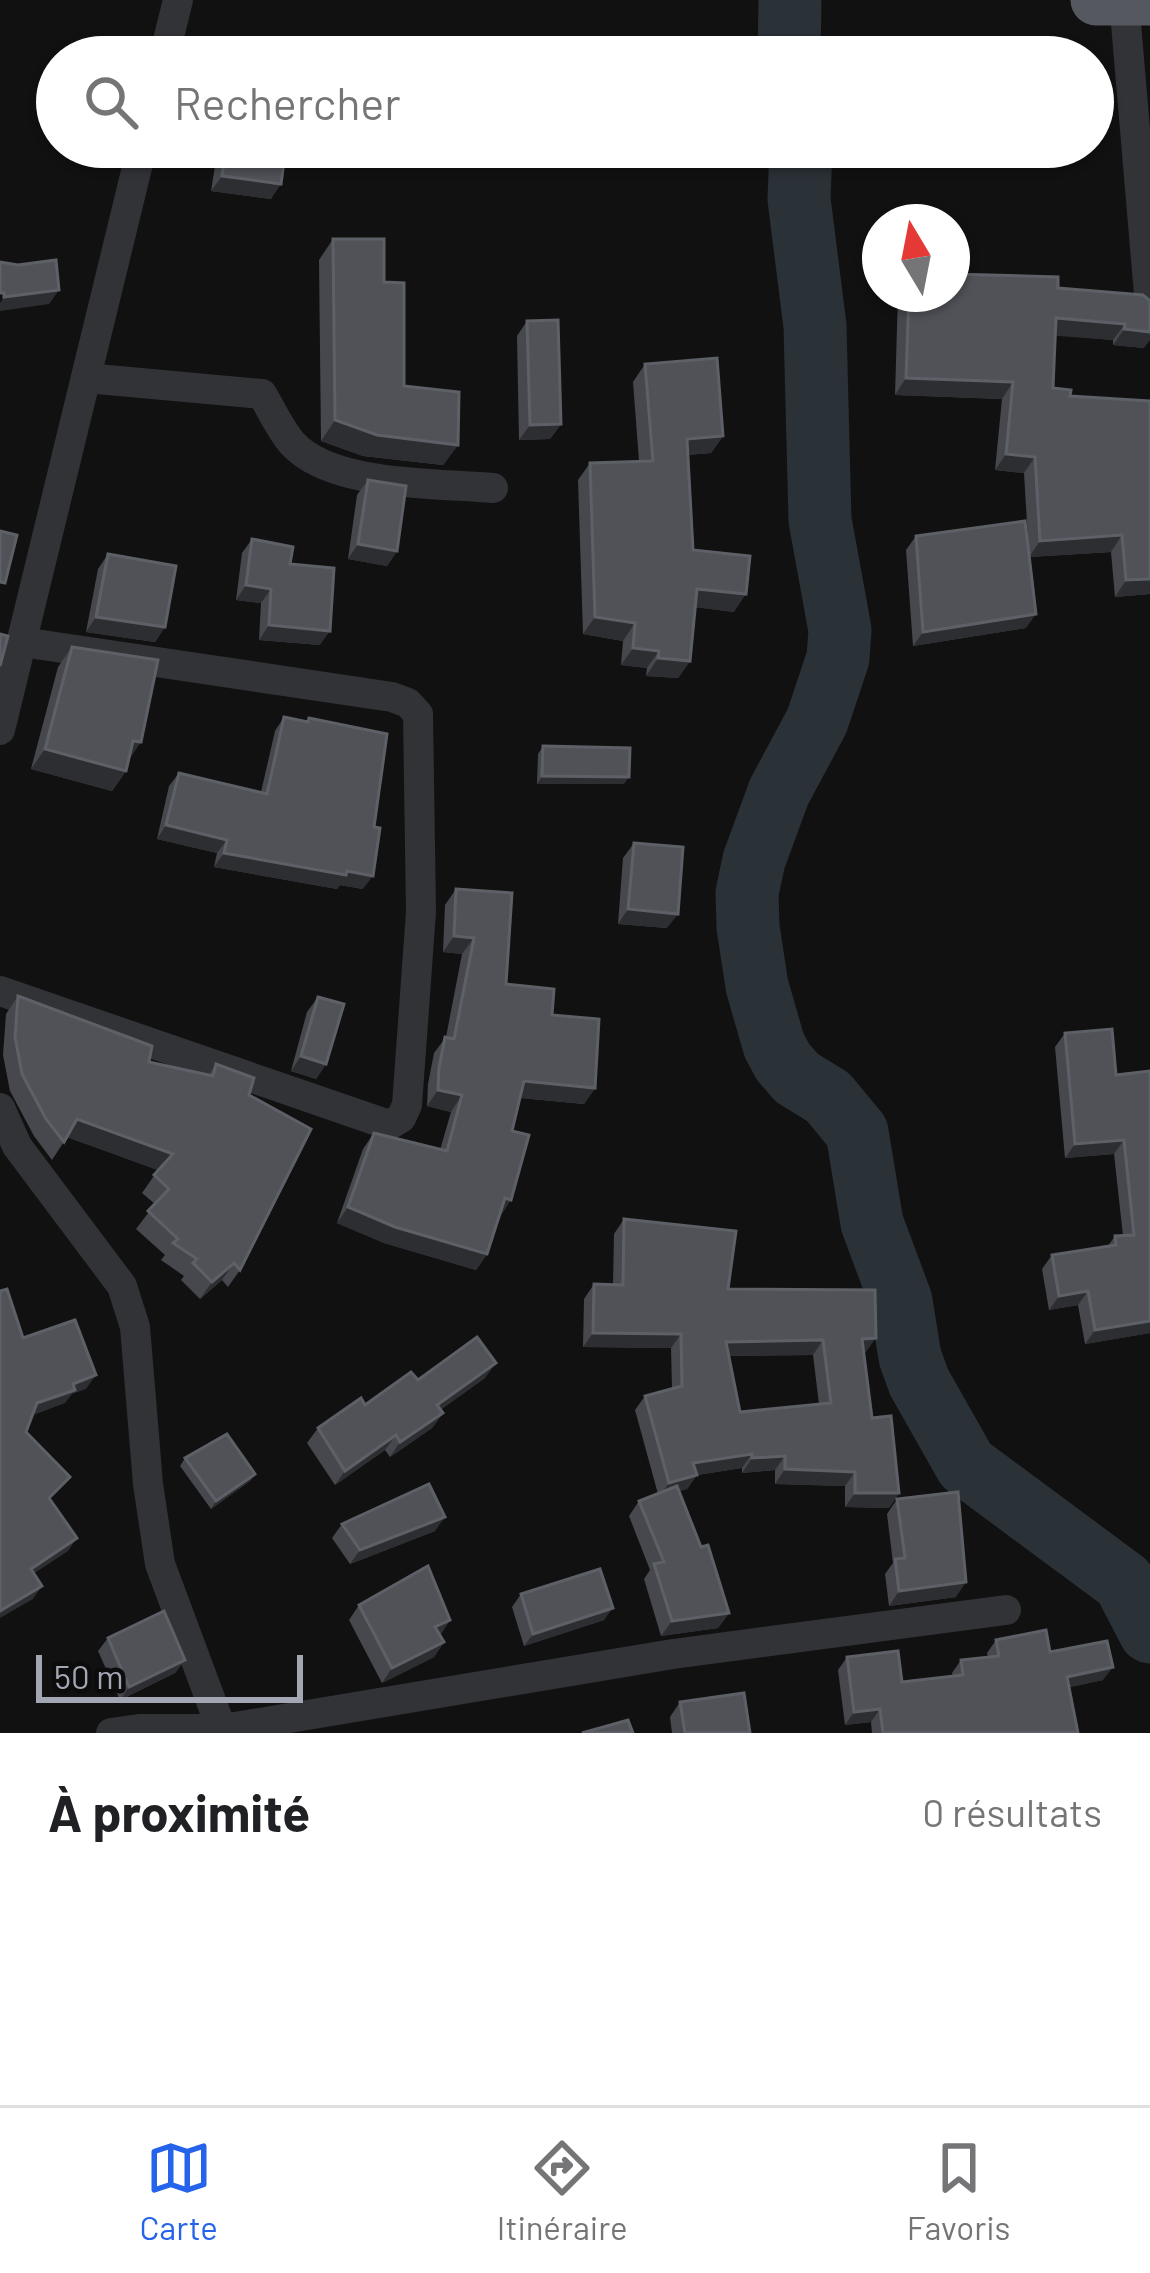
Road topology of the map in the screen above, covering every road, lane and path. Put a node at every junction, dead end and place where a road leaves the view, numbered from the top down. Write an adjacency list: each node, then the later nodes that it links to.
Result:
1 (178, 0): 5 (street)
2 (1096, 0): 3 (highway)
3 (1124, 0): 4 (highway); 7 (street)
4 (1150, 0)
5 (169, 36)
6 (137, 168): 8 (street)
7 (1150, 306)
8 (86, 378): 9 (street); 10 (street)
9 (493, 488)
10 (22, 642): 11 (street); 12 (street)
11 (0, 730)
12 (0, 992)
13 (0, 1108): 15 (street)
14 (1006, 1610): 15 (street)
15 (223, 1731): 16 (street)
16 (111, 1733)

